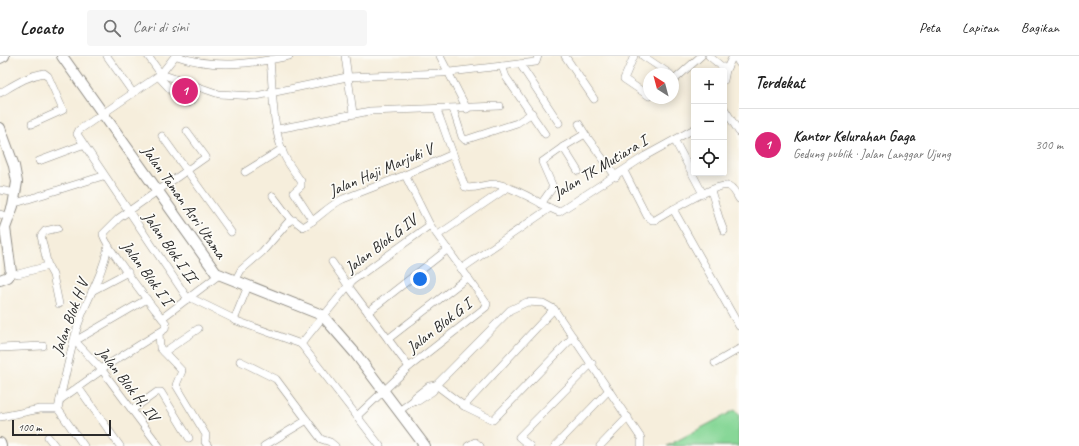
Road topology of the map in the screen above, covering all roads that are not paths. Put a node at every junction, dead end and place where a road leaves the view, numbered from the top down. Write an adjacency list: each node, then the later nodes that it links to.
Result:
1 (4, 56): 16 (street)
2 (62, 56): 38 (street, Jalan Taman Asri Utama)
3 (107, 56): 30 (street)
4 (148, 56): 25 (street)
5 (289, 56): 17 (street)
6 (345, 56): 27 (street)
7 (440, 56): 24 (street)
8 (538, 56): 19 (street)
9 (565, 56): 33 (street)
10 (634, 56): 28 (street)
11 (643, 56): 21 (street)
12 (701, 56): 26 (street)
13 (709, 56): 22 (street)
14 (734, 56): 18 (street); 23 (street)
15 (172, 57): 17 (street); 25 (street)
16 (0, 58)
17 (270, 60): 31 (street)
18 (739, 63)
19 (520, 64): 20 (street); 42 (street)
20 (502, 66): 24 (street); 40 (street)
21 (661, 68)
22 (724, 68)
23 (727, 68)
24 (447, 72): 27 (street); 36 (street)
25 (160, 75): 30 (street); 31 (street); 32 (street)
26 (679, 75)
27 (347, 77): 31 (street); 39 (street)
28 (643, 92)
29 (0, 93): 43 (street)
30 (133, 93): 38 (street)
31 (274, 94): 46 (street)
32 (194, 98)
33 (594, 100)
34 (500, 106): 36 (street)
35 (453, 109): 36 (street); 37 (street); 40 (street)
36 (466, 109)
37 (437, 110): 39 (street); 57 (street)
38 (103, 113): 54 (street, Jalan Blok I II); 67 (street, Jalan Taman Asri Utama)
39 (353, 113): 46 (street)
40 (532, 113): 50 (street)
41 (727, 113): 49 (street)
42 (559, 123)
43 (32, 124)
44 (579, 124): 51 (street)
45 (0, 128): 72 (street)
46 (278, 129): 56 (street)
47 (187, 131): 59 (street)
48 (691, 131): 53 (street, Jalan TK Mutiara I)
49 (739, 132)
50 (546, 134)
51 (585, 134): 55 (street); 65 (street)
52 (162, 136): 59 (street)
53 (675, 141): 61 (street, Jalan TK Mutiara I); 70 (street)
54 (82, 145): 58 (street); 64 (street, Jalan Blok I II)
55 (563, 147): 60 (street); 74 (street)
56 (282, 149): 62 (street); 80 (street)
57 (453, 154): 63 (street, Jalan Haji Marjuki V); 74 (street)
58 (39, 161)
59 (186, 171): 67 (street); 84 (street)
60 (578, 171)
61 (624, 171): 65 (street, Jalan TK Mutiara I); 76 (street)
62 (245, 172)
63 (405, 175): 80 (street, Jalan Haji Marjuki V); 81 (street)
64 (103, 176): 72 (street); 77 (street, Jalan Blok I II)
65 (616, 177): 75 (street, Jalan TK Mutiara I)
66 (0, 190): 72 (street)
67 (157, 190): 77 (street); 93 (street, Jalan Taman Asri Utama)
68 (504, 190): 85 (street)
69 (711, 191): 70 (street); 73 (street); 83 (street)
70 (703, 194): 76 (street)
71 (273, 196): 78 (street)
72 (15, 197): 79 (street)
73 (739, 199)
74 (541, 204): 75 (street)
75 (550, 208): 90 (street, Jalan TK Mutiara I)
76 (674, 209): 108 (street)
77 (128, 212): 86 (street, Jalan Blok H V); 100 (street, Jalan Blok I II)
78 (291, 220): 80 (street); 96 (street)
79 (3, 221): 91 (street)
80 (314, 221)
81 (430, 225): 85 (street); 98 (street, Jalan Blok G IV)
82 (58, 228): 89 (street)
83 (724, 231)
84 (231, 232)
85 (438, 235): 87 (street)
86 (108, 245): 92 (street, Jalan Blok I I); 99 (street, Jalan Blok H V)
87 (448, 249): 90 (street); 104 (street)
88 (332, 262): 98 (street)
89 (48, 266): 91 (street); 102 (street)
90 (461, 269): 94 (street)
91 (11, 272): 95 (street)
92 (128, 272): 99 (street); 101 (street, Jalan Blok I I)
93 (219, 275): 96 (street, Jalan Taman Asri Utama); 100 (street)
94 (468, 277): 112 (street); 122 (street, Jalan Blok G I)
95 (0, 280)
96 (235, 281): 97 (street, Jalan Taman Asri Utama)
97 (248, 286): 105 (street, Jalan Taman Asri Utama); 107 (street)
98 (349, 287): 104 (street); 105 (street, Jalan Blok G IV)
99 (92, 291): 113 (street, Jalan Blok H V)
100 (190, 297): 106 (street); 107 (street)
101 (147, 300): 106 (street, Jalan Blok I I); 113 (street)
102 (59, 304)
103 (554, 309): 111 (street); 124 (street); 129 (street)
104 (368, 312): 112 (street)
105 (325, 313): 114 (street, Jalan Blok G IV); 127 (street, Jalan Taman Asri Utama)
106 (162, 318): 110 (street)
107 (234, 320): 114 (street)
108 (739, 326)
109 (198, 329): 118 (street)
110 (159, 333): 118 (street); 123 (street)
111 (573, 337): 120 (street); 129 (street)
112 (388, 339): 122 (street)
113 (75, 341): 123 (street, Jalan Blok H. IV); 128 (street, Jalan Blok H V)
114 (300, 344): 133 (street)
115 (43, 346): 116 (street)
116 (0, 348)
117 (739, 349): 121 (street)
118 (164, 352): 140 (street)
119 (240, 361): 136 (street)
120 (592, 363): 126 (street); 150 (street)
121 (715, 363)
122 (409, 367): 127 (street, Jalan Blok G I)
123 (102, 369): 125 (street); 131 (street, Jalan Blok H. IV)
124 (436, 385): 129 (street); 132 (street)
125 (78, 387): 128 (street); 145 (street)
126 (609, 390): 135 (street); 151 (street)
127 (385, 394): 132 (street, Jalan Taman Asri Utama); 133 (street, Jalan Blok G I)
128 (60, 400): 130 (street, Jalan Blok H V)
129 (464, 406)
130 (57, 409): 134 (street); 144 (street)
131 (132, 410): 138 (street); 146 (street, Jalan Blok H. IV)
132 (399, 411): 141 (street, Jalan Taman Asri Utama)
133 (357, 416): 149 (street)
134 (0, 417)
135 (628, 417): 152 (street); 153 (street)
136 (307, 420): 147 (street); 148 (street)
137 (48, 436): 143 (street)
138 (189, 438)
139 (0, 443): 142 (street)
140 (206, 444)
141 (423, 445)
142 (1, 446)
143 (55, 446)
144 (84, 446)
145 (120, 446)
146 (159, 446)
147 (264, 446)
148 (335, 446)
149 (380, 446)
150 (530, 446)
151 (555, 446)
152 (600, 446)
153 (641, 446)

